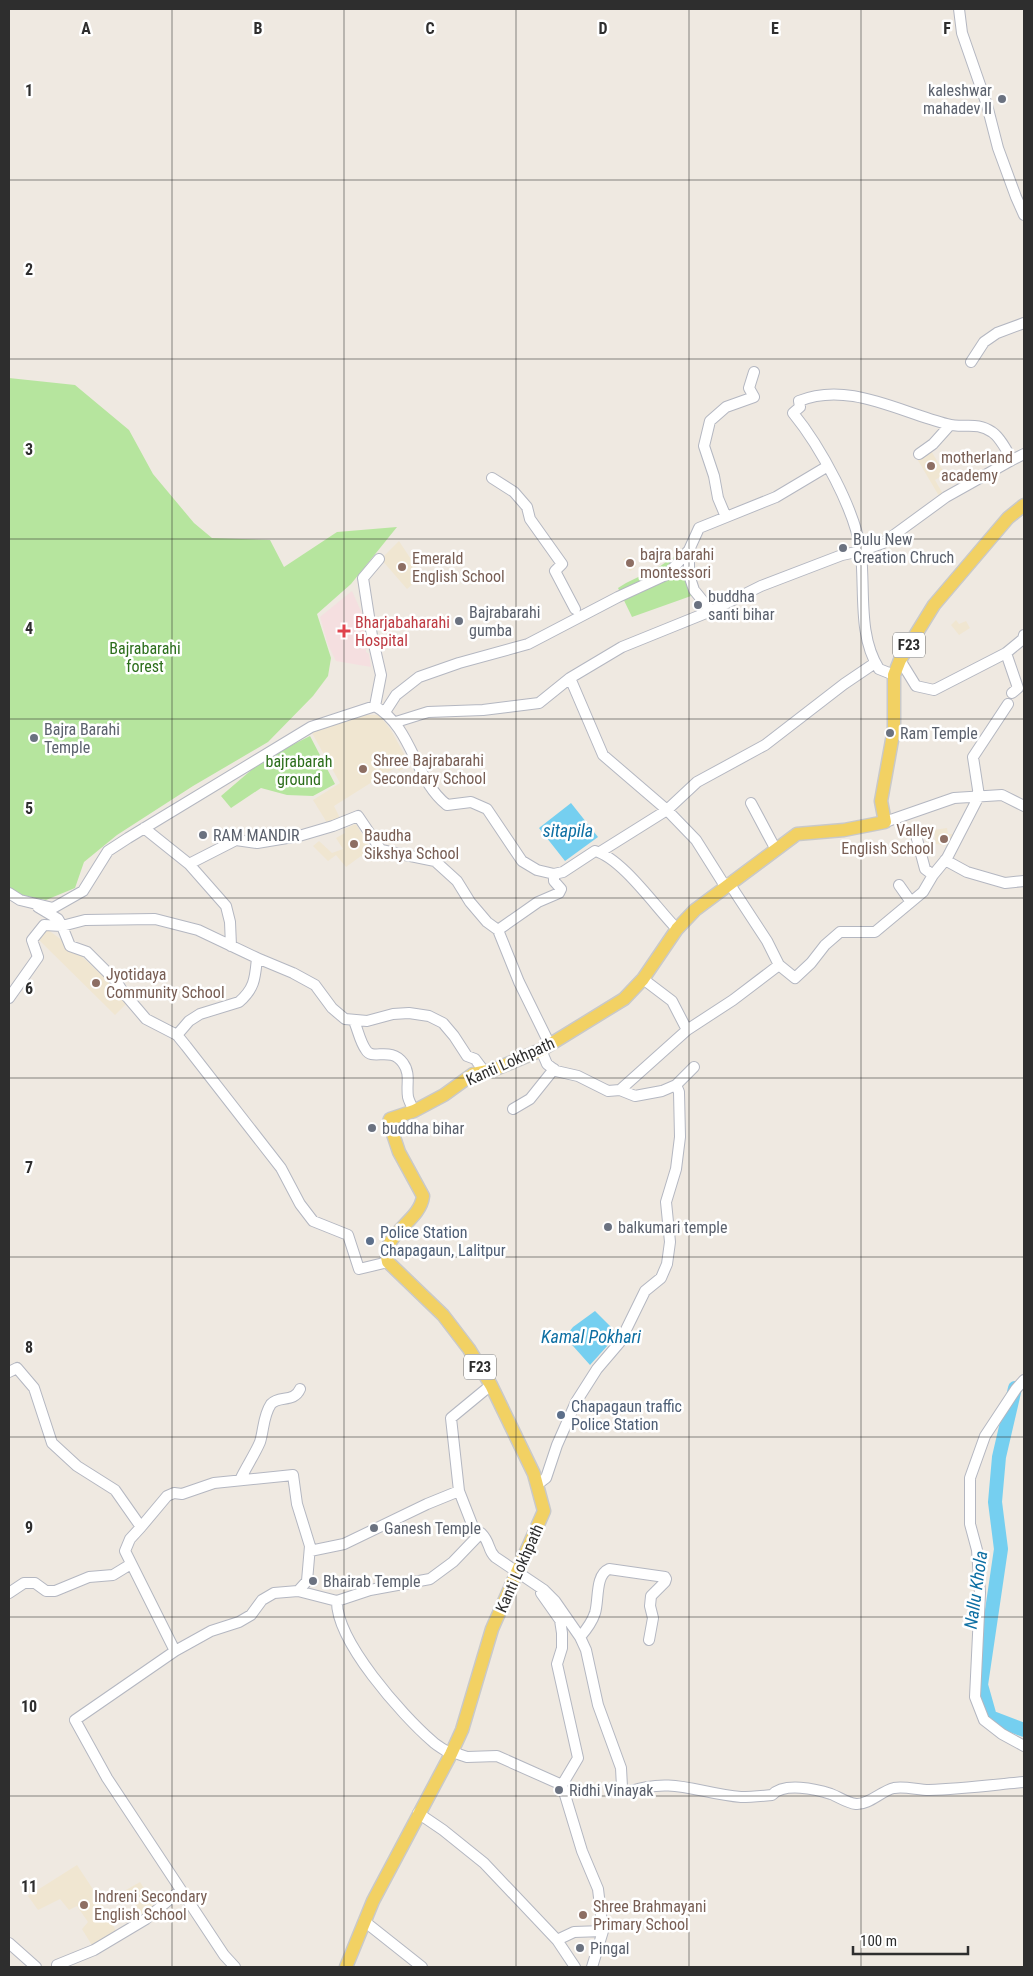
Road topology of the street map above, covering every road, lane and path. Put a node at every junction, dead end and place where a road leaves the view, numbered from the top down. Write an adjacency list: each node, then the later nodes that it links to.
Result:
1 (959, 9): 2 (street)
2 (1024, 215)
3 (1024, 323): 4 (street)
4 (971, 362)
5 (754, 372): 13 (street)
6 (950, 425): 7 (street); 9 (street); 10 (street)
7 (919, 454)
8 (1024, 454): 9 (street)
9 (1012, 460): 15 (street)
10 (828, 466): 13 (street); 15 (street)
11 (492, 478): 17 (street)
12 (1024, 505): 21 (main road, F23)
13 (726, 517): 14 (street)
14 (689, 550): 18 (street); 28 (street)
15 (860, 551): 18 (street); 22 (street)
16 (380, 559): 27 (street)
17 (576, 609)
18 (712, 610): 24 (street)
19 (1024, 635): 20 (street)
20 (1006, 653): 21 (street); 25 (street)
21 (900, 660): 23 (main road, F23)
22 (875, 663): 23 (street); 33 (street)
23 (894, 675): 34 (main road, F23)
24 (570, 678): 29 (street); 33 (street)
25 (1012, 693)
26 (1008, 704): 30 (street)
27 (375, 706): 28 (street); 35 (street)
28 (385, 712): 29 (street)
29 (396, 722): 41 (street)
30 (979, 796): 32 (street); 34 (street); 39 (street)
31 (751, 803): 37 (street)
32 (1024, 807)
33 (667, 810): 38 (street); 44 (street)
34 (885, 822): 37 (main road, Kanti Lokhpath)
35 (144, 828): 40 (street); 46 (street)
36 (917, 839): 42 (street)
37 (775, 848): 44 (main road, Kanti Lokhpath)
38 (600, 852): 41 (street); 50 (street)
39 (945, 860): 42 (street); 43 (street)
40 (189, 864): 51 (street); 52 (street)
41 (554, 874): 51 (street)
42 (933, 875): 48 (street)
43 (1024, 880)
44 (727, 885): 50 (main road, Kanti Lokhpath); 54 (street)
45 (899, 885): 48 (street)
46 (9, 893)
47 (9, 898): 49 (street)
48 (911, 902): 54 (street)
49 (62, 926): 52 (street); 56 (street); 59 (street)
50 (677, 929): 55 (main road, Kanti Lokhpath)
51 (498, 930): 60 (street)
52 (231, 946): 53 (street)
53 (257, 958): 57 (street); 59 (street)
54 (779, 965): 58 (street)
55 (643, 979): 58 (street); 60 (main road, Kanti Lokhpath)
56 (9, 998)
57 (354, 1021): 63 (street); 67 (street)
58 (687, 1030): 65 (street)
59 (177, 1035): 68 (street)
60 (545, 1048): 62 (street); 63 (main road, Kanti Lokhpath)
61 (694, 1067): 64 (street)
62 (554, 1069): 65 (street); 66 (street)
63 (484, 1071): 67 (main road, Kanti Lokhpath)
64 (676, 1086): 65 (street); 74 (street)
65 (620, 1090)
66 (513, 1110)
67 (414, 1111): 68 (main road, Kanti Lokhpath)
68 (388, 1262): 71 (main road, Kanti Lokhpath / F23)
69 (9, 1372): 76 (street)
70 (1024, 1380): 88 (street)
71 (491, 1385): 74 (main road, Kanti Lokhpath / F23); 75 (street)
72 (300, 1388): 73 (street)
73 (240, 1480): 76 (street); 78 (street)
74 (538, 1484): 80 (main road, Kanti Lokhpath / F23)
75 (459, 1491): 77 (street); 78 (street)
76 (141, 1527): 79 (street)
77 (477, 1536): 80 (street); 84 (street)
78 (310, 1551): 82 (street)
79 (131, 1564): 83 (street); 87 (street)
80 (516, 1572): 81 (street); 89 (main road, Kanti Lokhpath / F23)
81 (534, 1583): 85 (street); 91 (street)
82 (298, 1591): 84 (street); 87 (street)
83 (9, 1593)
84 (337, 1601): 89 (street)
85 (580, 1636): 86 (street); 90 (street)
86 (649, 1640)
87 (175, 1651): 93 (street)
88 (1024, 1746)
89 (452, 1752): 91 (street); 92 (main road, Kanti Lokhpath / F23)
90 (1024, 1782)
91 (562, 1785): 95 (street)
92 (418, 1813): 94 (main road, Kanti Lokhpath / F23); 96 (street)
93 (181, 1890): 98 (street); 100 (street)
94 (364, 1921): 101 (main road, Kanti Lokhpath / F23); 102 (street)
95 (603, 1932): 96 (street); 104 (street)
96 (557, 1940): 103 (street)
97 (11, 1948): 99 (street)
98 (56, 1966)
99 (36, 1967)
100 (235, 1967)
101 (346, 1967)
102 (422, 1967)
103 (575, 1967)
104 (592, 1967)

